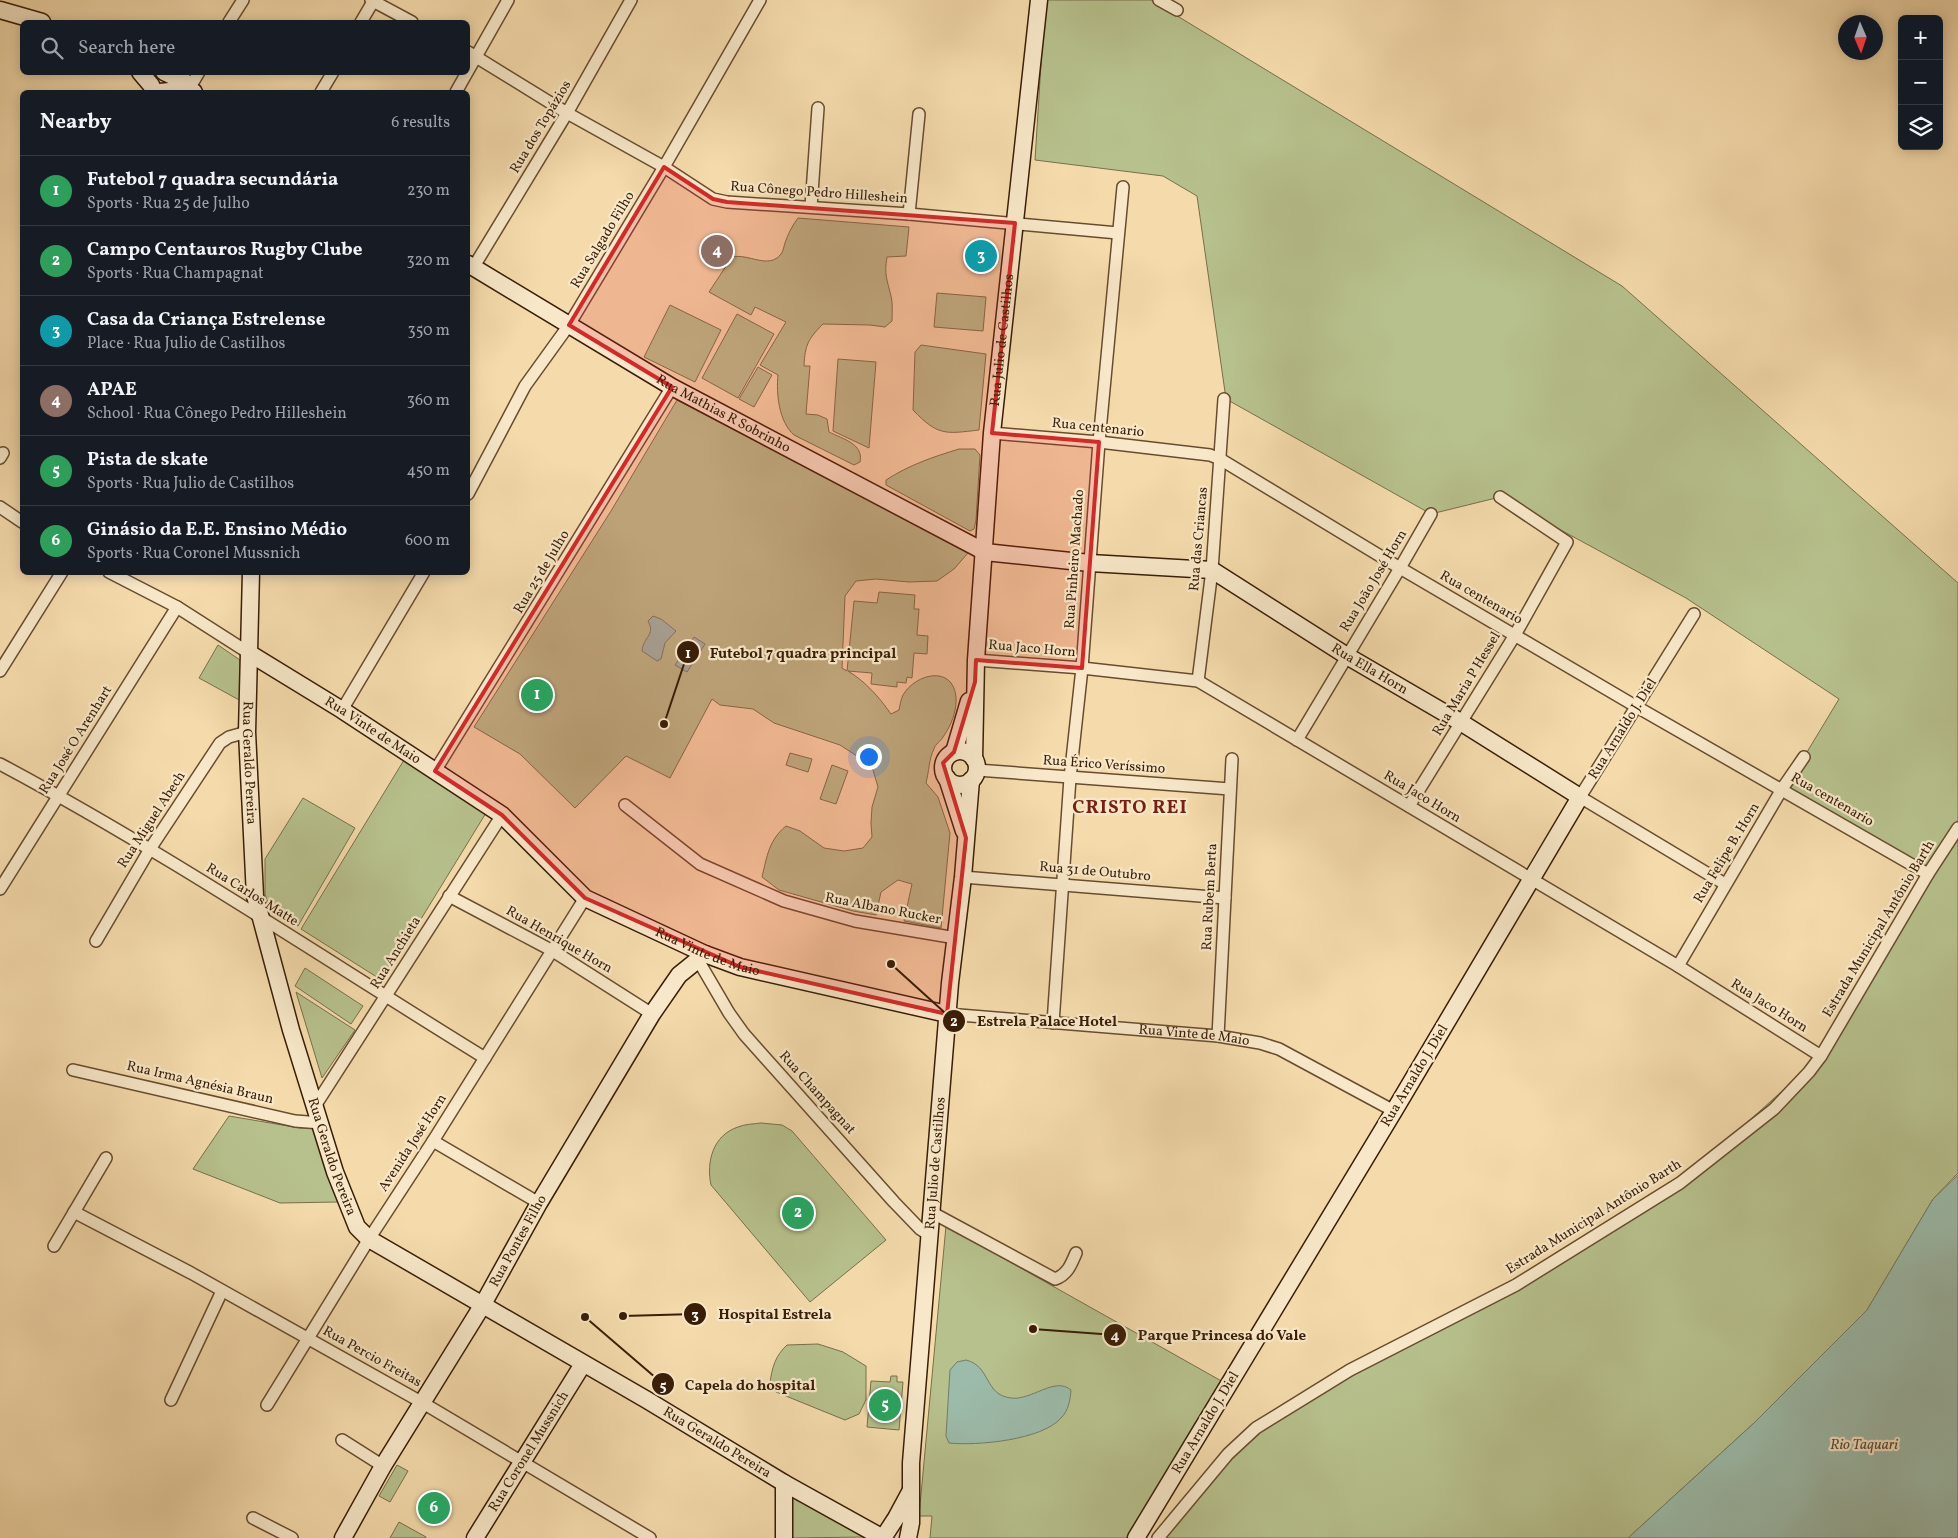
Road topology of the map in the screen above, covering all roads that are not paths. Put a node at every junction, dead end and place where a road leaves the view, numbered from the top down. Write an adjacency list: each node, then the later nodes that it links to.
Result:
1 (243, 0): 11 (street)
2 (373, 0): 12 (street); 13 (street)
3 (508, 0): 14 (street)
4 (630, 0): 26 (street, Rua dos Topázios)
5 (760, 0): 28 (street, Rua Salgado Filho)
6 (1039, 0): 32 (main road, Rua Julio de Castilhos)
7 (1159, 0): 9 (street)
8 (0, 10): 10 (main road)
9 (1177, 10)
10 (35, 20)
11 (231, 20)
12 (362, 20)
13 (408, 20)
14 (472, 55): 26 (street, Rua Cônego Pedro Hilleshein)
15 (143, 75): 20 (main road)
16 (170, 75): 21 (main road)
17 (199, 75): 22 (street)
18 (330, 75): 23 (street)
19 (463, 75): 24 (street)
20 (153, 90)
21 (191, 90)
22 (192, 90)
23 (322, 90)
24 (457, 90)
25 (818, 108): 30 (street)
26 (567, 113): 28 (street, Rua Cônego Pedro Hilleshein); 34 (street, Rua dos Topázios)
27 (919, 114): 31 (street)
28 (664, 168): 30 (street, Rua Cônego Pedro Hilleshein); 35 (street, Rua Salgado Filho)
29 (1123, 187): 33 (street, Rua Pinheiro Machado)
30 (811, 207): 31 (street, Rua Cônego Pedro Hilleshein)
31 (909, 214): 32 (street, Rua Cônego Pedro Hilleshein)
32 (1015, 223): 33 (street, Rua Cônego Pedro Hilleshein); 38 (main road, Rua Julio de Castilhos)
33 (1118, 233): 39 (street, Rua Pinheiro Machado)
34 (470, 266): 35 (main road, Rua Mathias R Sobrinho)
35 (569, 325): 36 (main road, Rua Mathias R Sobrinho); 41 (street, Rua Salgado Filho)
36 (672, 386): 46 (main road, Rua Mathias R Sobrinho); 74 (street, Rua 25 de Julho)
37 (1224, 399): 40 (street, Rua das Criancas)
38 (992, 433): 39 (street, Rua centenario); 46 (main road, Rua Julio de Castilhos)
39 (1099, 442): 40 (street, Rua centenario); 47 (street, Rua Pinheiro Machado)
40 (1220, 459): 48 (street, Rua centenario); 49 (street, Rua das Criancas)
41 (470, 490)
42 (1500, 497): 56 (street, Rua Maria P Hessel)
43 (0, 507): 45 (street)
44 (1431, 514): 48 (street, Rua João José Horn)
45 (20, 521)
46 (985, 552): 47 (main road, Rua Ella Horn); 59 (main road, Rua Julio de Castilhos)
47 (1090, 563): 49 (main road, Rua Ella Horn); 60 (street, Rua Pinheiro Machado)
48 (1400, 568): 56 (street, Rua centenario); 58 (street, Rua João José Horn)
49 (1212, 570): 58 (main road, Rua Ella Horn); 62 (street, Rua das Criancas)
50 (60, 575): 61 (street)
51 (115, 575): 54 (street, Rua Vinte de Maio)
52 (251, 575): 57 (main road, Rua Geraldo Pereira)
53 (422, 575): 65 (street)
54 (177, 607): 57 (street, Rua Vinte de Maio); 79 (street, Rua José O Arenhart)
55 (1694, 614): 64 (street, Rua Arnaldo J. Diel)
56 (1515, 635): 64 (street, Rua centenario); 66 (street, Rua Maria P Hessel)
57 (249, 652): 65 (main road, Rua Vinte de Maio); 67 (main road, Rua Geraldo Pereira)
58 (1347, 656): 66 (main road, Rua Ella Horn); 68 (street, Rua João José Horn)
59 (976, 660): 60 (street, Rua Jaco Horn); 63 (main road, Rua Julio de Castilhos)
60 (1082, 668): 62 (street, Rua Jaco Horn); 76 (street, Rua Pinheiro Machado)
61 (0, 671)
62 (1198, 681): 68 (street, Rua Jaco Horn)
63 (975, 682): 69 (main road, Rua Julio de Castilhos); 73 (main road, Rua Julio de Castilhos)
64 (1637, 707): 78 (street, Rua centenario); 80 (street, Rua Arnaldo J. Diel)
65 (342, 710): 74 (main road, Rua Vinte de Maio)
66 (1462, 723): 80 (main road, Rua Ella Horn); 82 (street, Rua Maria P Hessel)
67 (247, 732): 86 (street, Rua Miguel Abech); 96 (main road, Rua Geraldo Pereira)
68 (1297, 740): 82 (street, Rua Jaco Horn)
69 (954, 752): 73 (main road); 75 (main road)
70 (1804, 757): 78 (street, Rua Felipe B. Horn)
71 (1232, 759): 77 (street, Rua Rubem Berta)
72 (0, 764): 79 (street, Rua Carlos Matte)
73 (974, 770): 75 (main road); 76 (street, Rua Érico Veríssimo); 85 (main road, Rua Julio de Castilhos)
74 (435, 771): 83 (main road, Rua Vinte de Maio)
75 (947, 778): 85 (main road, Rua Julio de Castilhos)
76 (1070, 778): 77 (street, Rua Érico Veríssimo); 90 (street, Rua Pinheiro Machado)
77 (1230, 789): 95 (street, Rua Rubem Berta)
78 (1782, 789): 87 (street, Rua centenario); 91 (street, Rua Felipe B. Horn)
79 (59, 795): 86 (street, Rua Carlos Matte); 92 (street, Rua José O Arenhart)
80 (1580, 797): 89 (main road, Rua Arnaldo J. Diel); 91 (street, Rua Ella Horn)
81 (624, 805): 97 (street, Rua Albano Rucker)
82 (1409, 806): 89 (street, Rua Jaco Horn)
83 (502, 815): 93 (street, Rua Anchieta); 94 (main road, Rua Vinte de Maio)
84 (1958, 828): 87 (street, Estrada Municipal Antônio Barth)
85 (966, 838): 88 (main road, Rua Julio de Castilhos)
86 (150, 849): 96 (street, Rua Carlos Matte); 98 (street, Rua Miguel Abech)
87 (1928, 874): 107 (street, Estrada Municipal Antônio Barth)
88 (963, 877): 90 (street, Rua 31 de Outubro); 97 (main road, Rua Julio de Castilhos)
89 (1532, 880): 101 (street, Rua Jaco Horn); 111 (main road, Rua Arnaldo J. Diel)
90 (1064, 884): 95 (street, Rua 31 de Outubro); 105 (street, Rua Pinheiro Machado)
91 (1725, 884): 101 (street, Rua Felipe B. Horn)
92 (0, 889)
93 (450, 896): 99 (street, Rua Henrique Horn); 102 (street, Rua Anchieta)
94 (585, 898): 99 (street, Avenida José Horn); 100 (main road, Rua Vinte de Maio)
95 (1225, 898): 106 (street, Rua Rubem Berta)
96 (260, 916): 102 (street, Rua Carlos Matte); 110 (main road, Rua Geraldo Pereira)
97 (956, 938): 104 (main road, Rua Julio de Castilhos)
98 (96, 940)
99 (553, 951): 103 (street, Rua Henrique Horn); 108 (street, Avenida José Horn)
100 (702, 957): 103 (main road, Rua Pontes Filho); 104 (main road, Rua Vinte de Maio); 118 (street, Rua Champagnat)
101 (1678, 966): 107 (street, Rua Jaco Horn)
102 (385, 997): 108 (street, Rua Carlos Matte); 110 (street, Rua Anchieta)
103 (652, 1014): 115 (main road, Rua Pontes Filho)
104 (947, 1014): 105 (street, Rua Vinte de Maio); 117 (main road, Rua Julio de Castilhos)
105 (1053, 1023): 106 (street, Rua Vinte de Maio)
106 (1218, 1036): 111 (street, Rua Vinte de Maio)
107 (1821, 1056): 143 (street, Estrada Municipal Antônio Barth)
108 (485, 1058): 113 (street, Avenida José Horn)
109 (72, 1070): 112 (street, Rua Irma Agnésia Braun)
110 (315, 1106): 112 (main road, Rua Geraldo Pereira)
111 (1394, 1111): 142 (main road, Rua Arnaldo J. Diel)
112 (321, 1124): 119 (main road, Rua Geraldo Pereira)
113 (433, 1141): 115 (street); 119 (street, Avenida José Horn)
114 (106, 1158): 116 (street)
115 (539, 1203): 123 (main road, Rua Pontes Filho)
116 (74, 1212): 120 (street); 122 (street, Rua Percio Freitas)
117 (931, 1212): 118 (main road, Rua Julio de Castilhos); 121 (street)
118 (929, 1235): 133 (main road, Rua Julio de Castilhos)
119 (369, 1239): 123 (main road, Rua Geraldo Pereira); 124 (street, Avenida José Horn)
120 (54, 1246)
121 (1076, 1253)
122 (222, 1291): 124 (street, Rua Percio Freitas); 126 (street)
123 (482, 1306): 125 (main road, Rua Geraldo Pereira); 127 (main road, Rua Pontes Filho)
124 (308, 1338): 127 (street, Rua Percio Freitas); 128 (street, Avenida José Horn)
125 (583, 1364): 130 (main road, Rua Coronel Mussnich); 132 (main road, Rua Geraldo Pereira)
126 (171, 1400)
127 (423, 1403): 130 (street, Rua Percio Freitas); 131 (main road, Rua Pontes Filho)
128 (267, 1405)
129 (342, 1440): 131 (street)
130 (522, 1461): 137 (main road, Rua Coronel Mussnich); 138 (street, Rua Percio Freitas)
131 (383, 1466): 136 (main road, Rua Pontes Filho)
132 (784, 1483): 139 (main road); 140 (main road, Rua Geraldo Pereira)
133 (911, 1490): 140 (main road, Rua Julio de Castilhos); 141 (main road, Rua Julio de Castilhos)
134 (253, 1518): 135 (street)
135 (292, 1538)
136 (343, 1538)
137 (475, 1538)
138 (650, 1538)
139 (784, 1538)
140 (883, 1538): 141 (main road)
141 (907, 1538)
142 (1136, 1538)
143 (1158, 1538)

